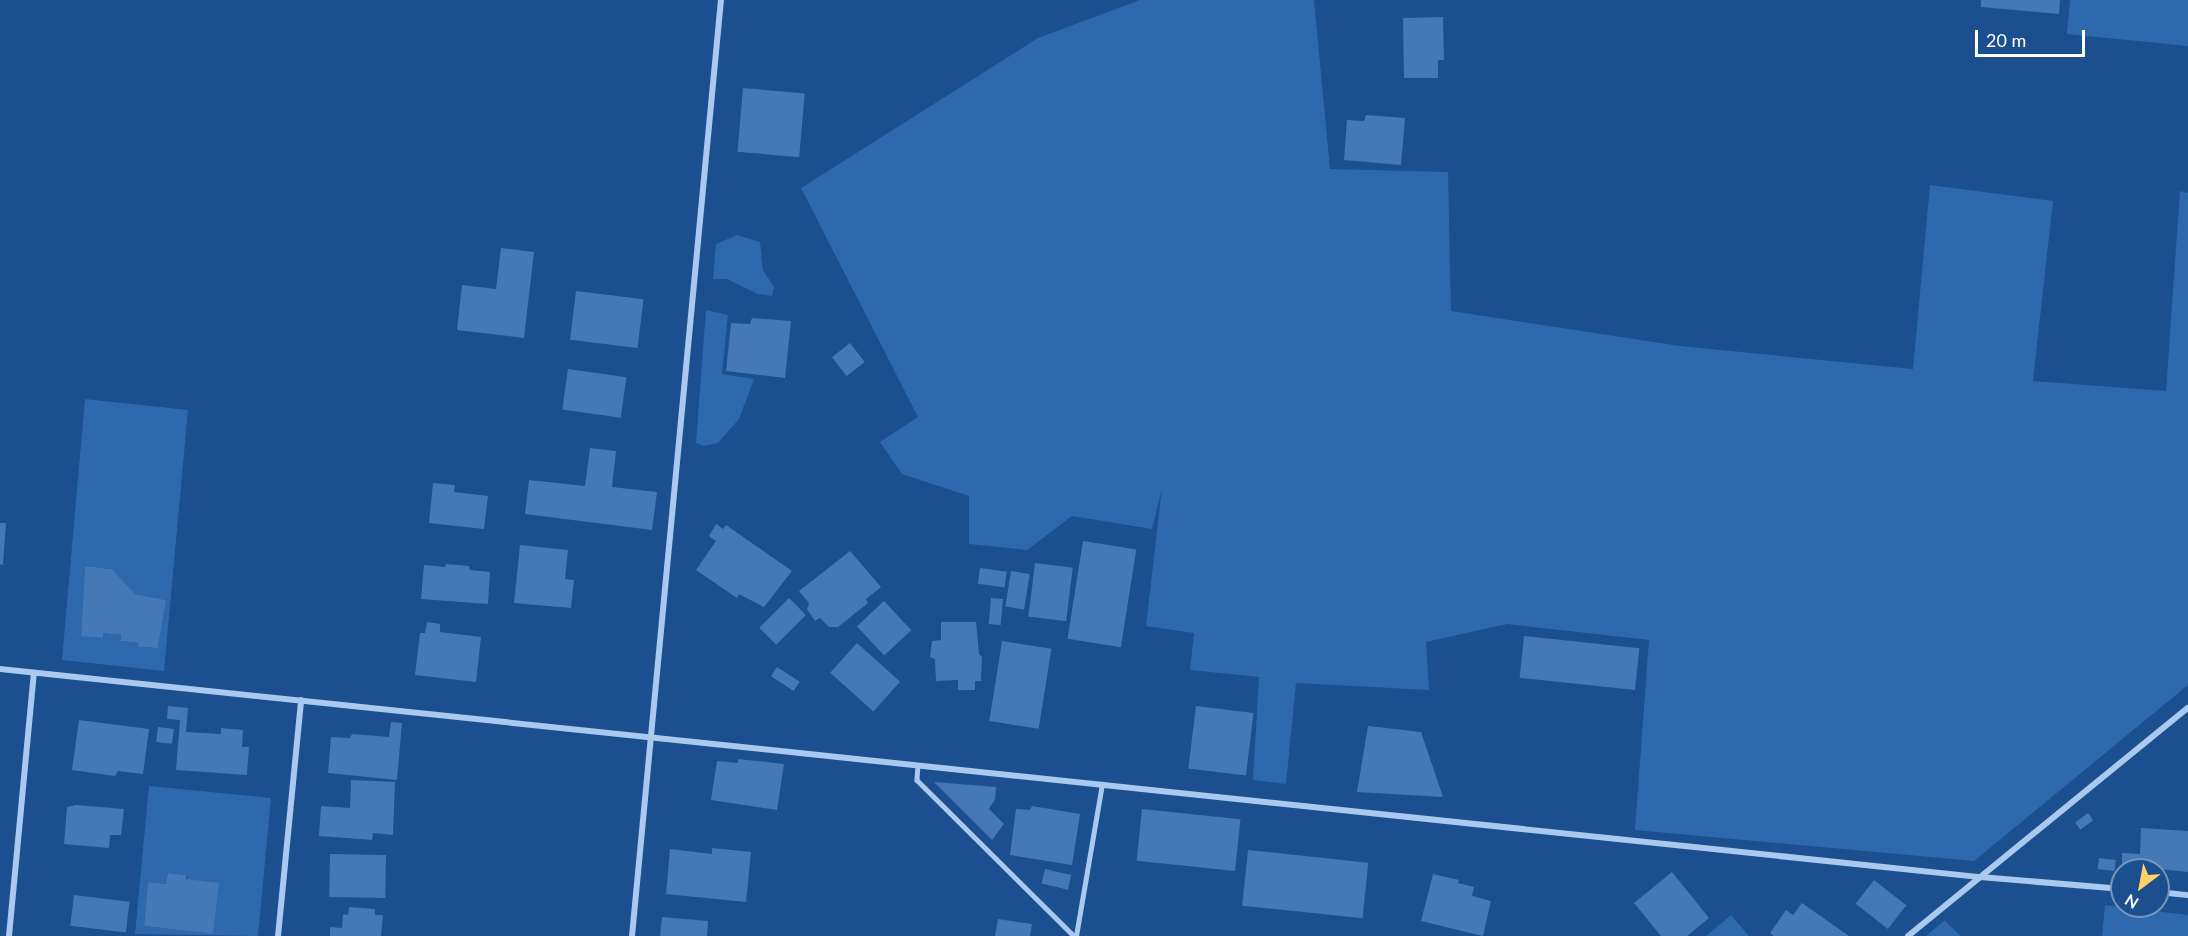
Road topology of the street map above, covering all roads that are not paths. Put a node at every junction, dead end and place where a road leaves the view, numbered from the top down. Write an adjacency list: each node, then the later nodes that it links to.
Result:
1 (722, 0): 6 (street)
2 (0, 669): 3 (street)
3 (34, 673): 4 (street); 13 (street)
4 (301, 699): 6 (street); 14 (street)
5 (2188, 708): 9 (street)
6 (651, 737): 7 (street); 15 (street)
7 (918, 765): 8 (street); 16 (lane)
8 (1102, 784): 9 (street); 16 (lane)
9 (1980, 877): 10 (street); 17 (street)
10 (2110, 888)
11 (2170, 893): 12 (street)
12 (2188, 895)
13 (9, 936)
14 (278, 936)
15 (632, 936)
16 (1075, 936)
17 (1908, 936)

